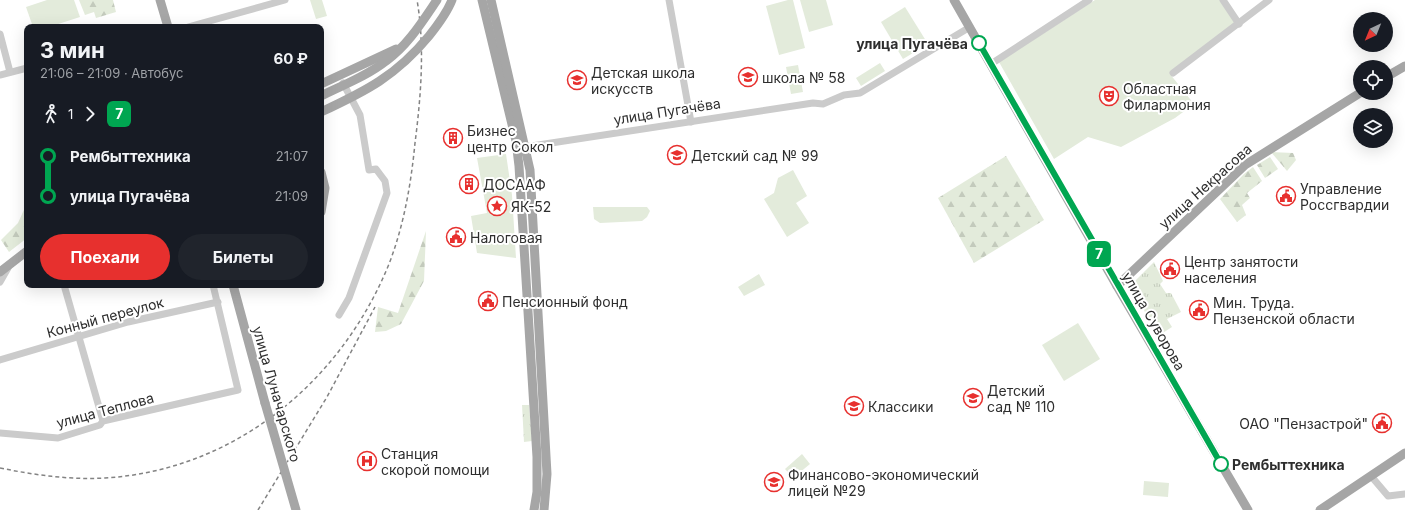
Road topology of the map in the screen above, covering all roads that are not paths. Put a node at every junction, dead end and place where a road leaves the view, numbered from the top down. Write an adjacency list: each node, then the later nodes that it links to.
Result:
1 (160, 0): 12 (main road)
2 (285, 0): 13 (street)
3 (437, 0): 17 (main road, bridge)
4 (452, 0): 29 (main road, bridge)
5 (482, 0): 31 (main road)
6 (491, 0): 31 (main road)
7 (669, 0): 30 (street)
8 (954, 0): 15 (main road, улица Суворова)
9 (1089, 0): 18 (street)
10 (1224, 0): 14 (street)
11 (1268, 0): 14 (street)
12 (167, 24)
13 (199, 24)
14 (1239, 24): 22 (street)
15 (970, 27): 18 (main road, улица Суворова); 30 (street, улица Пугачёва)
16 (0, 34): 21 (street)
17 (406, 43): 25 (main road, bridge); 27 (main road, bridge)
18 (991, 64): 38 (main road, улица Суворова)
19 (1405, 66): 23 (main road)
20 (24, 69): 21 (street)
21 (10, 72): 24 (street)
22 (1173, 73)
23 (1393, 73)
24 (0, 75)
25 (324, 83)
26 (324, 92): 43 (street)
27 (324, 94)
28 (1353, 97): 38 (main road, улица Некрасова)
29 (324, 111)
30 (691, 122): 31 (street, улица Пугачёва)
31 (521, 147): 52 (main road); 53 (main road)
32 (324, 182): 33 (main road)
33 (324, 198)
34 (24, 253): 35 (main road)
35 (13, 262): 36 (main road); 37 (street)
36 (0, 272)
37 (0, 282)
38 (1117, 286): 54 (main road, улица Суворова)
39 (65, 288): 44 (street)
40 (214, 288): 42 (street)
41 (233, 288): 51 (main road, улица Луначарского, bridge)
42 (218, 302): 44 (street, Конный переулок); 46 (street, улица Теплова)
43 (339, 315)
44 (78, 336): 45 (street, Конный переулок); 46 (street)
45 (0, 360)
46 (103, 422): 47 (street, улица Теплова)
47 (0, 433)
48 (1405, 453): 49 (main road)
49 (1371, 476): 50 (street); 55 (main road)
50 (1405, 494)
51 (296, 510)
52 (534, 510)
53 (544, 510)
54 (1248, 510)
55 (1322, 510)

